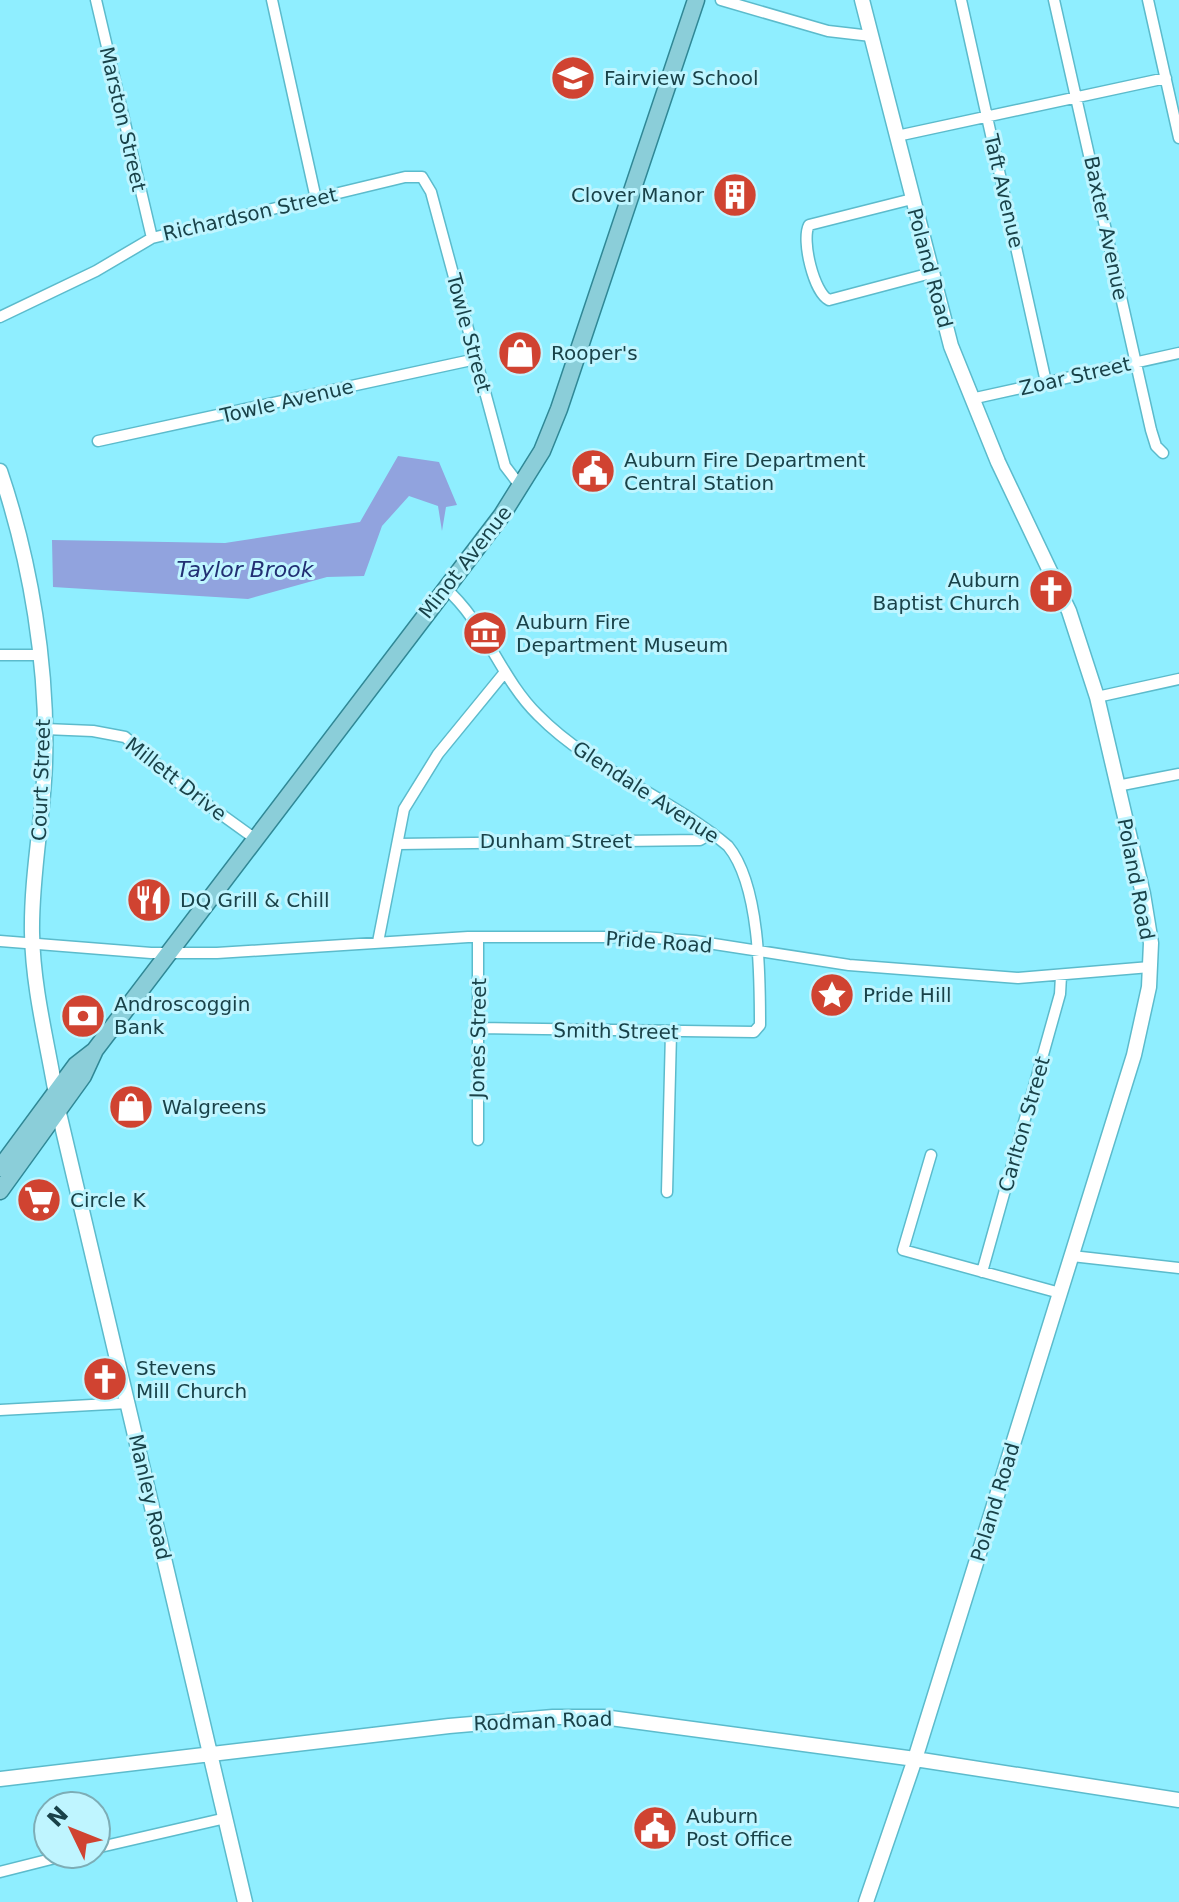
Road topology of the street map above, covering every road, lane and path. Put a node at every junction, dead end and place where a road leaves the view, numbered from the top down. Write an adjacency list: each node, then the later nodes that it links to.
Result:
1 (96, 0): 18 (street, Marston Street)
2 (272, 0): 16 (street)
3 (696, 0): 29 (main road, Minot Avenue)
4 (721, 0): 9 (street)
5 (862, 0): 9 (street, Poland Road)
6 (961, 0): 12 (street, Taft Avenue)
7 (1054, 0): 11 (street, Baxter Avenue)
8 (1148, 0): 10 (street)
9 (871, 36): 13 (street, Poland Road)
10 (1166, 78): 11 (street); 14 (street)
11 (1077, 96): 12 (street); 23 (street, Baxter Avenue)
12 (987, 116): 13 (street); 24 (street, Taft Avenue)
13 (897, 136): 17 (street, Poland Road)
14 (1179, 138)
15 (422, 177): 16 (street, Richardson Street); 22 (street, Towle Street)
16 (316, 199): 18 (street, Richardson Street)
17 (912, 199): 19 (street, Poland Road); 19 (street)
18 (152, 238): 20 (street, Richardson Street)
19 (931, 273): 25 (street, Poland Road)
20 (0, 317)
21 (1179, 353): 23 (street, Zoar Street)
22 (476, 359): 26 (street, Towle Avenue); 29 (street, Towle Street)
23 (1136, 362): 24 (street, Zoar Street); 27 (street, Baxter Avenue)
24 (1046, 382): 25 (street, Zoar Street)
25 (971, 399): 35 (street, Poland Road)
26 (98, 441)
27 (1163, 453)
28 (0, 471): 32 (street, Court Street)
29 (521, 487): 30 (main road, Minot Avenue)
30 (445, 588): 33 (street, Glendale Avenue); 40 (main road, Minot Avenue)
31 (0, 655): 32 (street)
32 (39, 655): 36 (street, Court Street)
33 (505, 672): 39 (street, Glendale Avenue); 41 (street)
34 (1179, 679): 35 (street)
35 (1097, 697): 38 (street, Poland Road)
36 (45, 729): 40 (street, Millett Drive); 45 (street, Court Street)
37 (1179, 774): 38 (street)
38 (1117, 786): 48 (street, Poland Road)
39 (712, 833): 41 (street, Dunham Street); 47 (street, Glendale Avenue)
40 (254, 838): 46 (main road, Minot Avenue)
41 (398, 844): 44 (street)
42 (478, 937): 44 (street, Pride Road); 47 (street, Pride Road); 50 (street, Jones Street)
43 (0, 941): 45 (street, Pride Road)
44 (378, 942): 46 (street, Pride Road)
45 (33, 943): 46 (street, Pride Road); 54 (street, Court Street)
46 (166, 953): 53 (main road, Minot Avenue)
47 (760, 953): 49 (street, Pride Road); 51 (street, Glendale Avenue)
48 (1150, 967): 49 (street, Pride Road); 61 (street, Poland Road)
49 (1061, 976): 63 (street, Carlton Street)
50 (479, 1028): 52 (street, Smith Street); 56 (street, Jones Street)
51 (754, 1032): 52 (street, Smith Street)
52 (671, 1033): 60 (street)
53 (95, 1050): 54 (main road, Minot Avenue); 55 (main road, Minot Avenue)
54 (56, 1092): 55 (street, Manley Road); 58 (main road, Minot Avenue)
55 (59, 1113): 59 (main road, Minot Avenue); 65 (street, Manley Road)
56 (478, 1140)
57 (931, 1155): 63 (street)
58 (0, 1168)
59 (0, 1191)
60 (667, 1192)
61 (1072, 1256): 62 (street); 64 (street, Poland Road)
62 (1179, 1268)
63 (982, 1272): 64 (street)
64 (1060, 1293): 68 (street, Poland Road)
65 (128, 1403): 66 (street); 67 (street, Manley Road)
66 (0, 1410)
67 (210, 1754): 68 (street, Rodman Road); 69 (street, Rodman Road); 71 (street, Manley Road)
68 (915, 1759): 70 (street, Rodman Road); 76 (street, Poland Road)
69 (0, 1779)
70 (1179, 1800)
71 (226, 1818): 72 (street); 75 (street, Manley Road)
72 (112, 1844)
73 (32, 1864): 74 (street)
74 (0, 1872)
75 (245, 1902)
76 (866, 1902)

